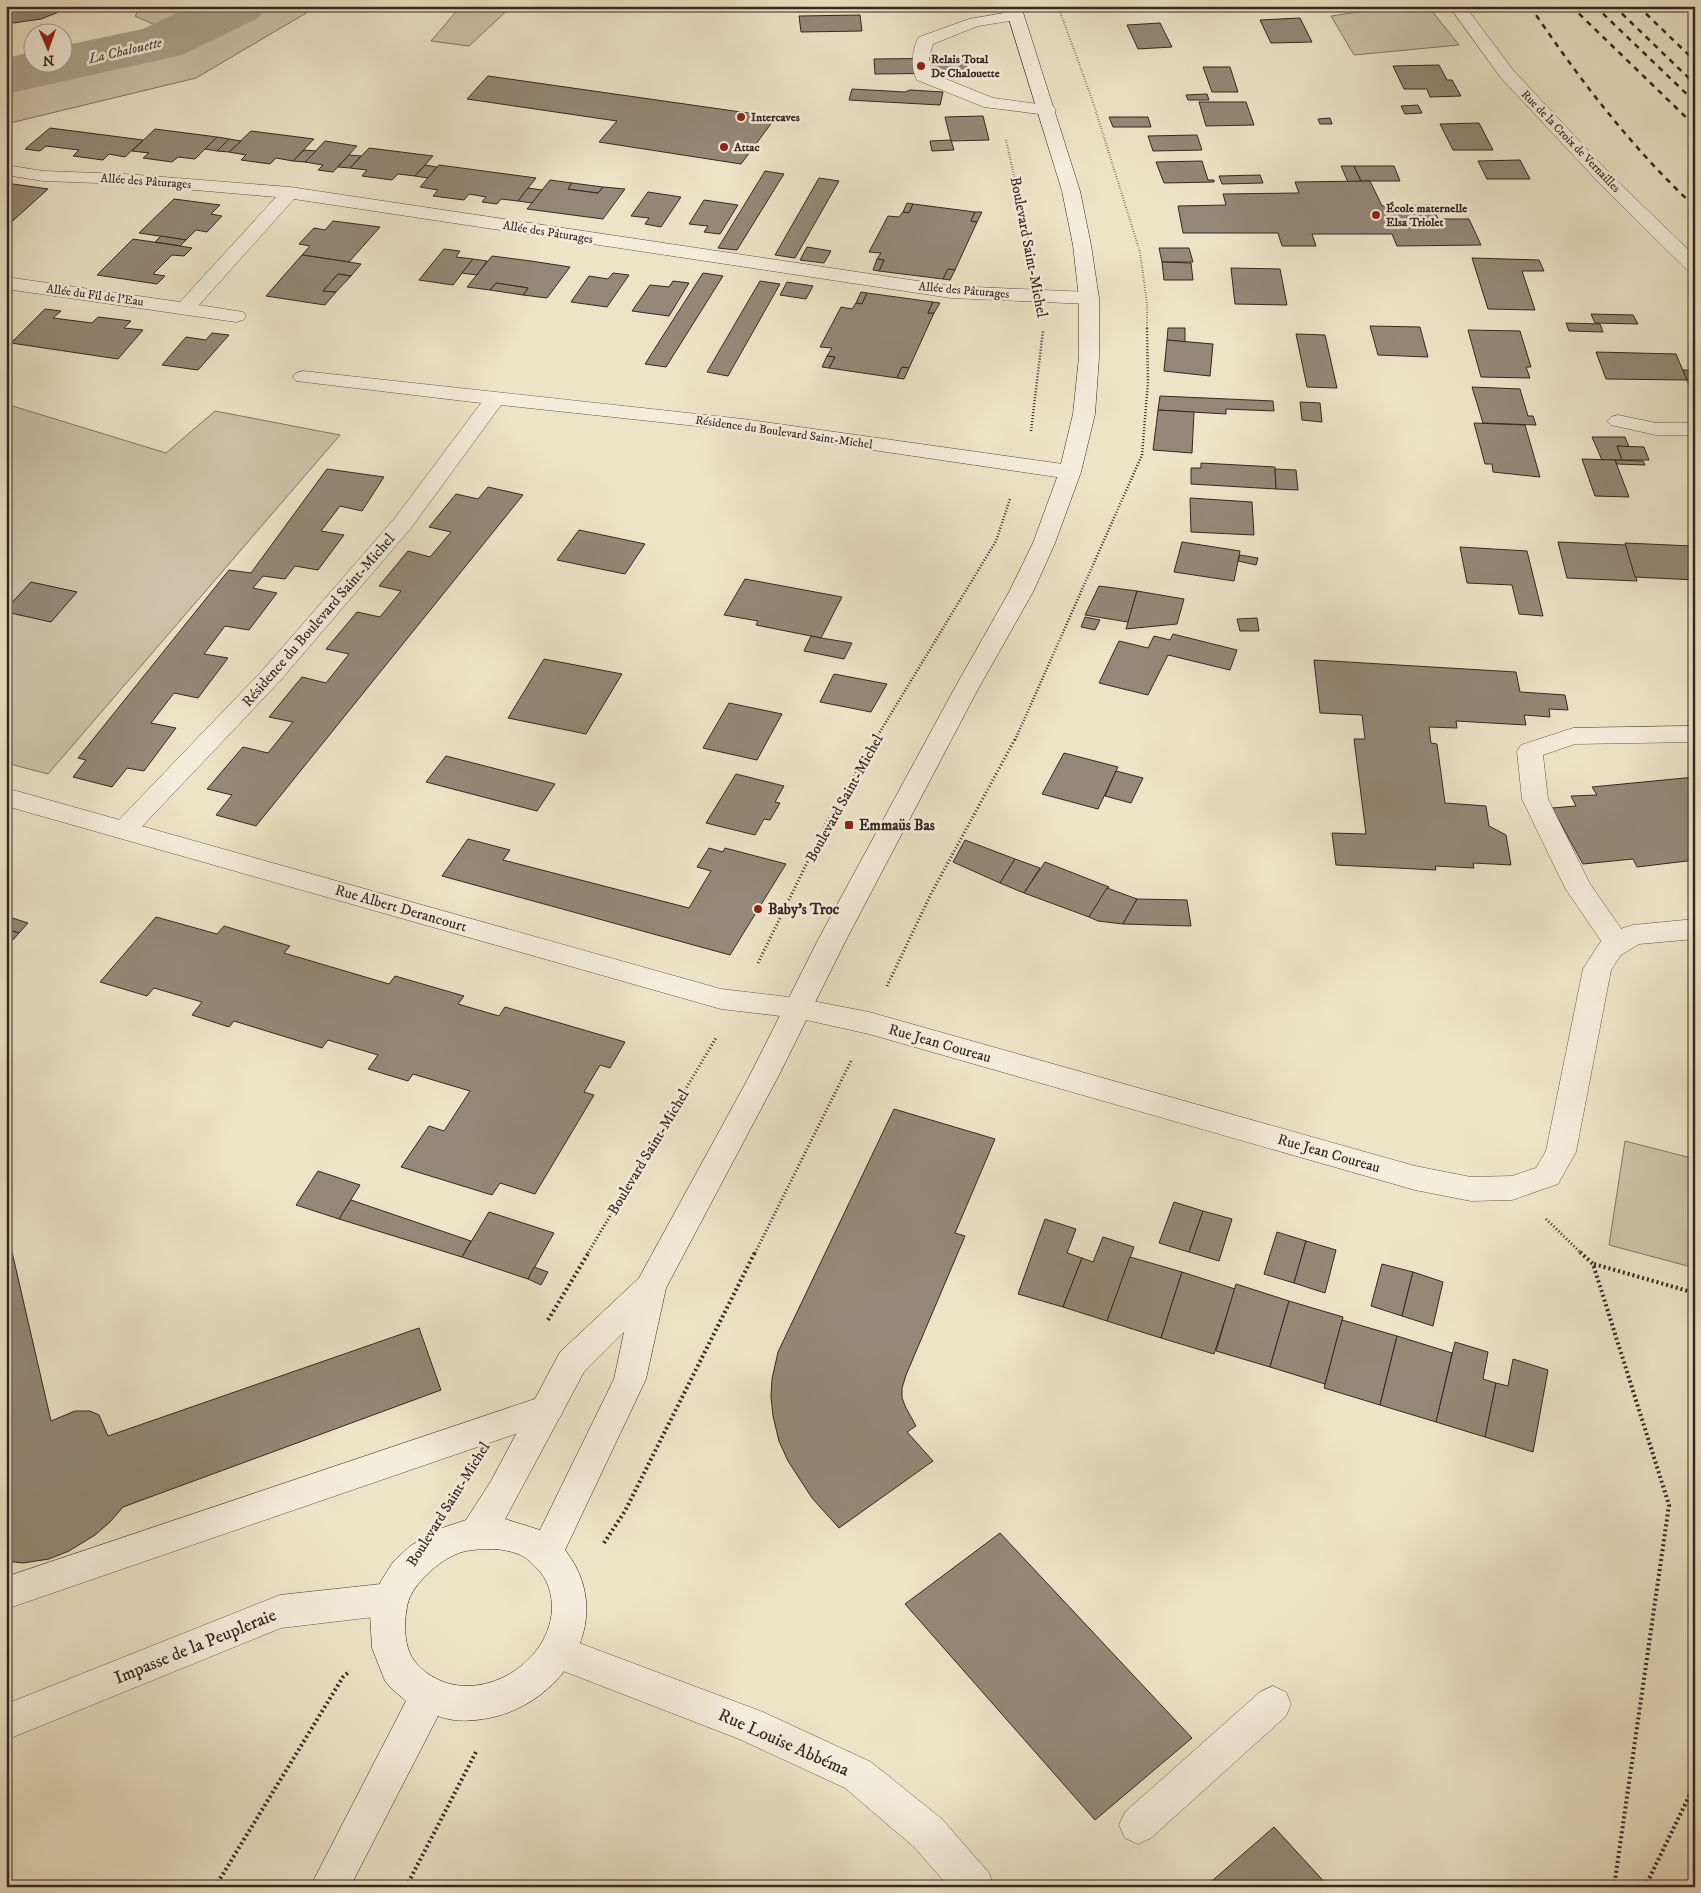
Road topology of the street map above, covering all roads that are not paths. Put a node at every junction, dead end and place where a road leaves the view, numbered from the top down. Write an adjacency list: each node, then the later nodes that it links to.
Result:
1 (1458, 6): 6 (street, Rue de la Croix de Vernailles)
2 (1014, 11): 3 (street); 3 (street)
3 (1047, 110): 8 (street)
4 (6, 170): 5 (street, Allée des Pâturages)
5 (290, 193): 8 (street, Allée des Pâturages); 9 (street)
6 (1695, 267)
7 (6, 282): 9 (street, Allée du Fil de l'Eau)
8 (1090, 298): 15 (street)
9 (185, 308): 10 (street, Allée du Fil de l'Eau)
10 (236, 316)
11 (302, 377): 12 (street, Résidence du Boulevard Saint-Michel)
12 (496, 397): 15 (street, Résidence du Boulevard Saint-Michel); 18 (street, Résidence du Boulevard Saint-Michel)
13 (1618, 421): 14 (street)
14 (1695, 429)
15 (1070, 472): 21 (street)
16 (1695, 734): 20 (street)
17 (6, 797): 18 (street, Rue Albert Derancourt)
18 (124, 830): 21 (street, Rue Albert Derancourt)
19 (1695, 929): 20 (street, Rue Jean Coureau)
20 (1618, 944): 21 (street, Rue Jean Coureau)
21 (797, 1008): 22 (street)
22 (650, 1287): 23 (street); 25 (street)
23 (547, 1409): 24 (street); 26 (street)
24 (476, 1534): 25 (street); 27 (street)
25 (546, 1554): 28 (street)
26 (6, 1593)
27 (391, 1599): 29 (street); 31 (street, Impasse de la Peupleraie)
28 (558, 1652): 29 (street); 34 (street, Rue Louise Abbéma)
29 (429, 1695): 33 (street)
30 (1273, 1704): 32 (street)
31 (6, 1722)
32 (1138, 1825)
33 (329, 1887)
34 (975, 1887)

